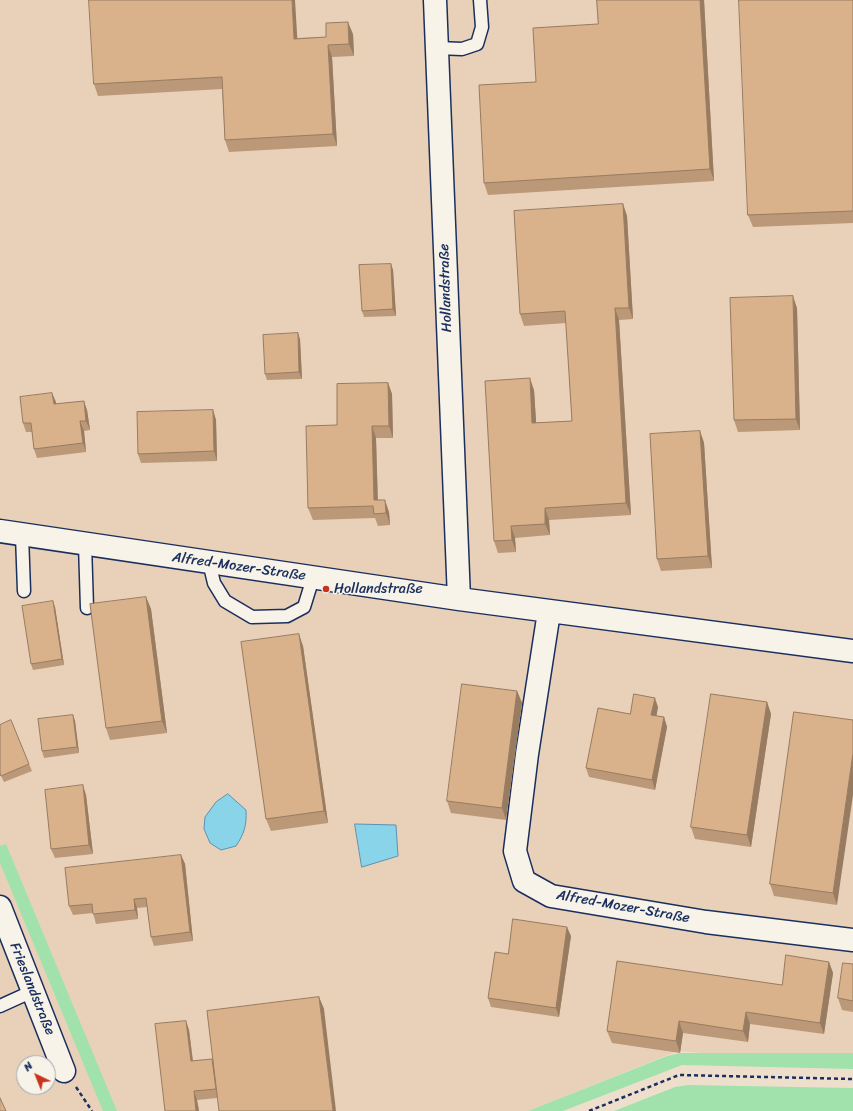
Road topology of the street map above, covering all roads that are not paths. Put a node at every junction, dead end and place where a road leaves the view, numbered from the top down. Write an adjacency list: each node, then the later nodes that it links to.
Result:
1 (434, 0): 3 (street, Hollandstraße)
2 (480, 0): 3 (lane)
3 (437, 48): 10 (street, Hollandstraße)
4 (0, 531): 5 (street, Alfred-Mozer-Straße)
5 (22, 535): 6 (street, Alfred-Mozer-Straße); 9 (lane)
6 (85, 544): 7 (street, Alfred-Mozer-Straße); 11 (lane)
7 (209, 562): 8 (street, Alfred-Mozer-Straße); 8 (lane)
8 (313, 578): 10 (street, Alfred-Mozer-Straße)
9 (24, 591)
10 (459, 599): 12 (street, Alfred-Mozer-Straße)
11 (87, 608)
12 (549, 612): 13 (street, Alfred-Mozer-Straße); 15 (street, Alfred-Mozer-Straße)
13 (853, 651)
14 (0, 908): 16 (street, Frieslandstraße)
15 (853, 940)
16 (33, 991): 17 (lane); 18 (street, Frieslandstraße)
17 (0, 1006)
18 (64, 1070)

